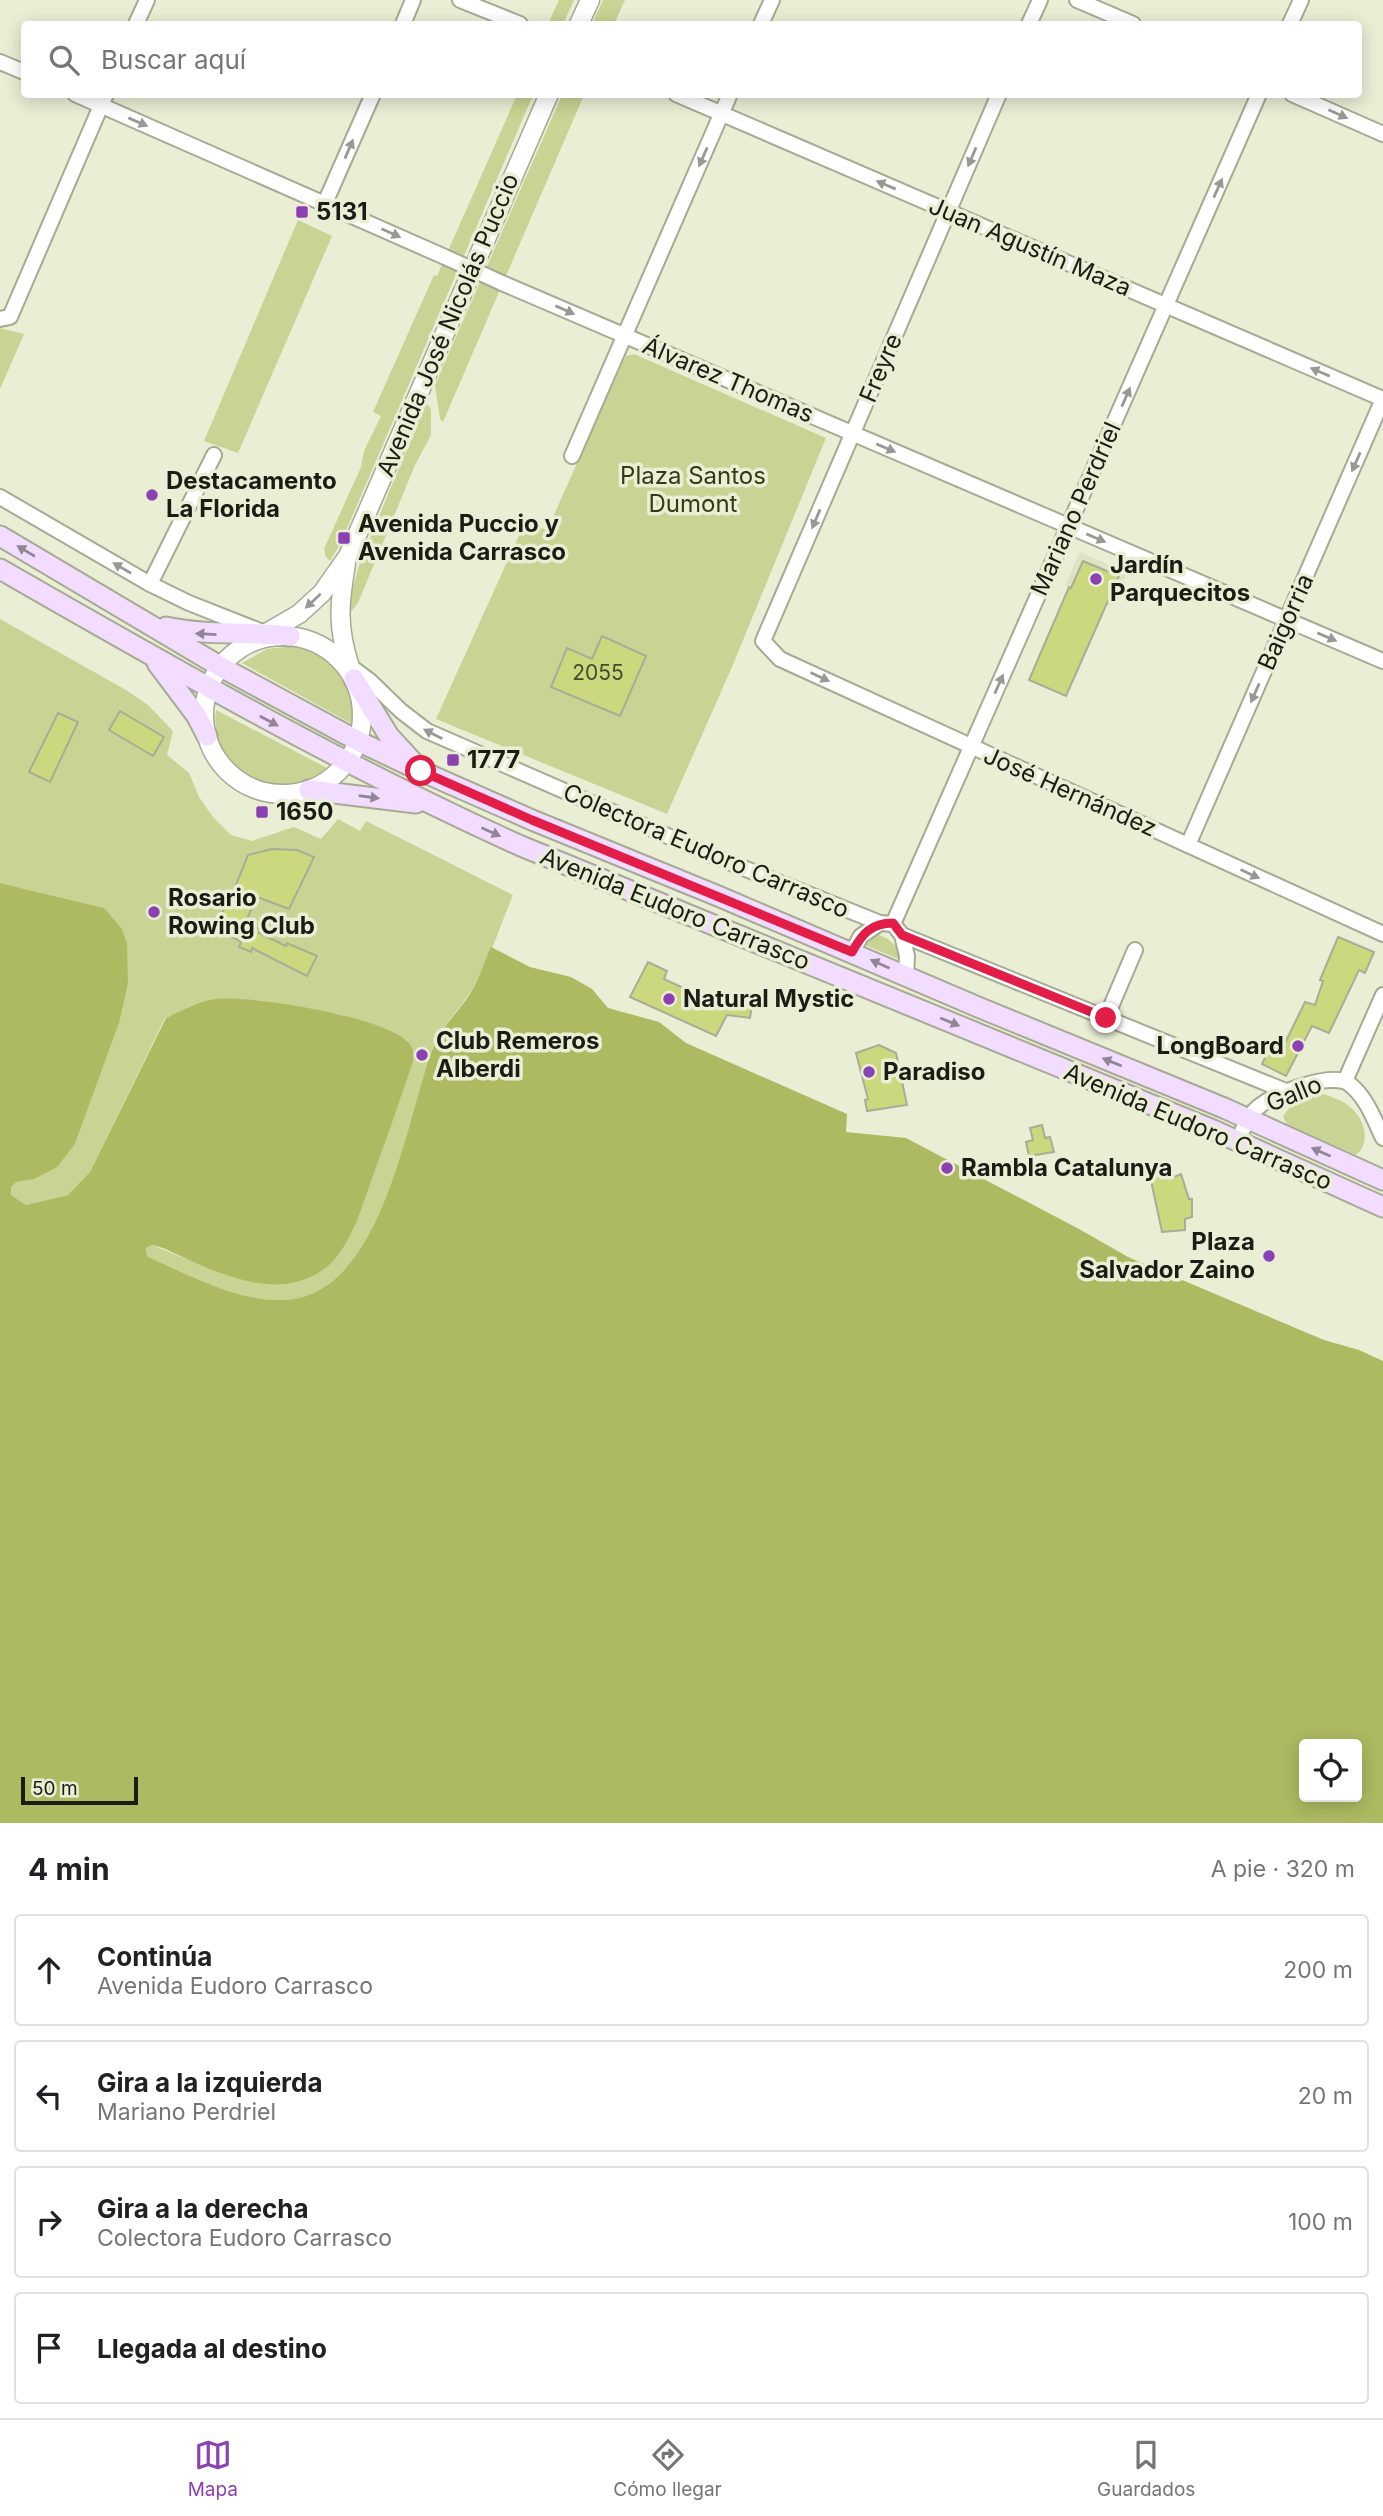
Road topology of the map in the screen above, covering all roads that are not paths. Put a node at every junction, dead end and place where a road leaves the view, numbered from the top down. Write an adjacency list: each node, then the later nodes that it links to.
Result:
1 (146, 0): 9 (street)
2 (413, 0): 10 (street)
3 (460, 0): 11 (street)
4 (590, 0): 12 (street)
5 (772, 0): 13 (street)
6 (1040, 0): 14 (street)
7 (1077, 0): 15 (street)
8 (1301, 0): 16 (street)
9 (137, 21)
10 (404, 21)
11 (512, 21)
12 (580, 21)
13 (762, 21)
14 (1031, 21)
15 (1126, 21)
16 (1291, 21)
17 (0, 62): 18 (street)
18 (21, 71)
19 (371, 98): 29 (street, one-way to 19)
20 (547, 98): 41 (street, Avenida José Nicolás Puccio)
21 (685, 98): 27 (street, Juan Agustín Maza)
22 (728, 98): 27 (street)
23 (997, 98): 30 (street, Freyre, one-way to 30)
24 (1257, 98): 31 (street, Mariano Perdriel, one-way to 24)
25 (1301, 98): 28 (street, one-way to 28)
26 (104, 100): 29 (street, Álvarez Thomas, one-way to 29); 32 (street)
27 (722, 114): 30 (street, Juan Agustín Maza, one-way to 27); 33 (street, one-way to 33)
28 (1383, 134)
29 (326, 204): 33 (street, Álvarez Thomas, one-way to 33, bridge)
30 (948, 212): 31 (street, Juan Agustín Maza); 35 (street, Freyre)
31 (1166, 306): 34 (street, Juan Agustín Maza, one-way to 31); 39 (street, Mariano Perdriel, one-way to 31)
32 (5, 318)
33 (625, 336): 35 (street, Álvarez Thomas); 37 (street)
34 (1383, 399): 44 (street, Baigorria, one-way to 44)
35 (853, 434): 39 (street, Álvarez Thomas, one-way to 39); 48 (street, Freyre, one-way to 48)
36 (214, 455): 43 (street)
37 (572, 456)
38 (0, 497): 43 (street, one-way to 38)
39 (1068, 526): 44 (street, Álvarez Thomas, one-way to 44); 56 (street, Mariano Perdriel, one-way to 39)
40 (0, 536): 45 (main road, Avenida Eudoro Carrasco, one-way to 40)
41 (348, 556): 47 (street, Avenida José Nicolás Puccio, one-way to 47); 52 (street, Avenida José Nicolás Puccio)
42 (0, 569): 49 (main road, Avenida Eudoro Carrasco)
43 (150, 584): 47 (street)
44 (1287, 620): 50 (street, Álvarez Thomas, one-way to 50); 61 (street, Baigorria, one-way to 61)
45 (148, 623): 47 (main road, one-way to 45); 51 (main road, Avenida Eudoro Carrasco)
46 (289, 636): 47 (main road); 52 (street)
47 (257, 638): 51 (street, Avenida José Nicolás Puccio)
48 (763, 641): 56 (street, José Hernández, one-way to 56)
49 (152, 656): 53 (main road, Avenida Eudoro Carrasco); 54 (main road)
50 (1383, 661)
51 (220, 667): 53 (street); 55 (main road, Avenida Eudoro Carrasco)
52 (353, 672): 55 (street, Avenida José Nicolás Puccio); 58 (main road); 62 (street, Colectora Eudoro Carrasco, one-way to 52)
53 (209, 688): 54 (street); 57 (main road, Avenida Eudoro Carrasco, one-way to 57)
54 (207, 736): 59 (street)
55 (358, 741): 57 (street); 58 (main road, Avenida Eudoro Carrasco)
56 (971, 746): 61 (street, José Hernández); 62 (street, Mariano Perdriel)
57 (347, 762): 59 (street); 60 (main road, Avenida Eudoro Carrasco)
58 (421, 771): 65 (main road, Avenida Eudoro Carrasco)
59 (309, 790): 60 (main road, one-way to 60)
60 (428, 804): 73 (main road, Avenida Eudoro Carrasco, one-way to 73)
61 (1188, 845): 63 (street, José Hernández, one-way to 63)
62 (892, 927): 65 (street, Mariano Perdriel); 66 (street); 68 (street, Colectora Eudoro Carrasco)
63 (1383, 934)
64 (1135, 950): 68 (street)
65 (852, 952): 66 (main road, Avenida Eudoro Carrasco, one-way to 65)
66 (906, 975): 71 (main road, Avenida Eudoro Carrasco, one-way to 66)
67 (1383, 995): 69 (street, Gallo)
68 (1106, 1018): 70 (street, Colectora Eudoro Carrasco)
69 (1345, 1081): 70 (street, Gallo); 72 (street, Gallo)
70 (1288, 1092): 71 (street, Gallo)
71 (1247, 1119): 73 (street); 74 (main road, Avenida Eudoro Carrasco, one-way to 71)
72 (1383, 1138)
73 (1238, 1141): 75 (main road, Avenida Eudoro Carrasco)
74 (1383, 1182): 75 (street)
75 (1362, 1197): 76 (main road, Avenida Eudoro Carrasco)
76 (1383, 1207)

